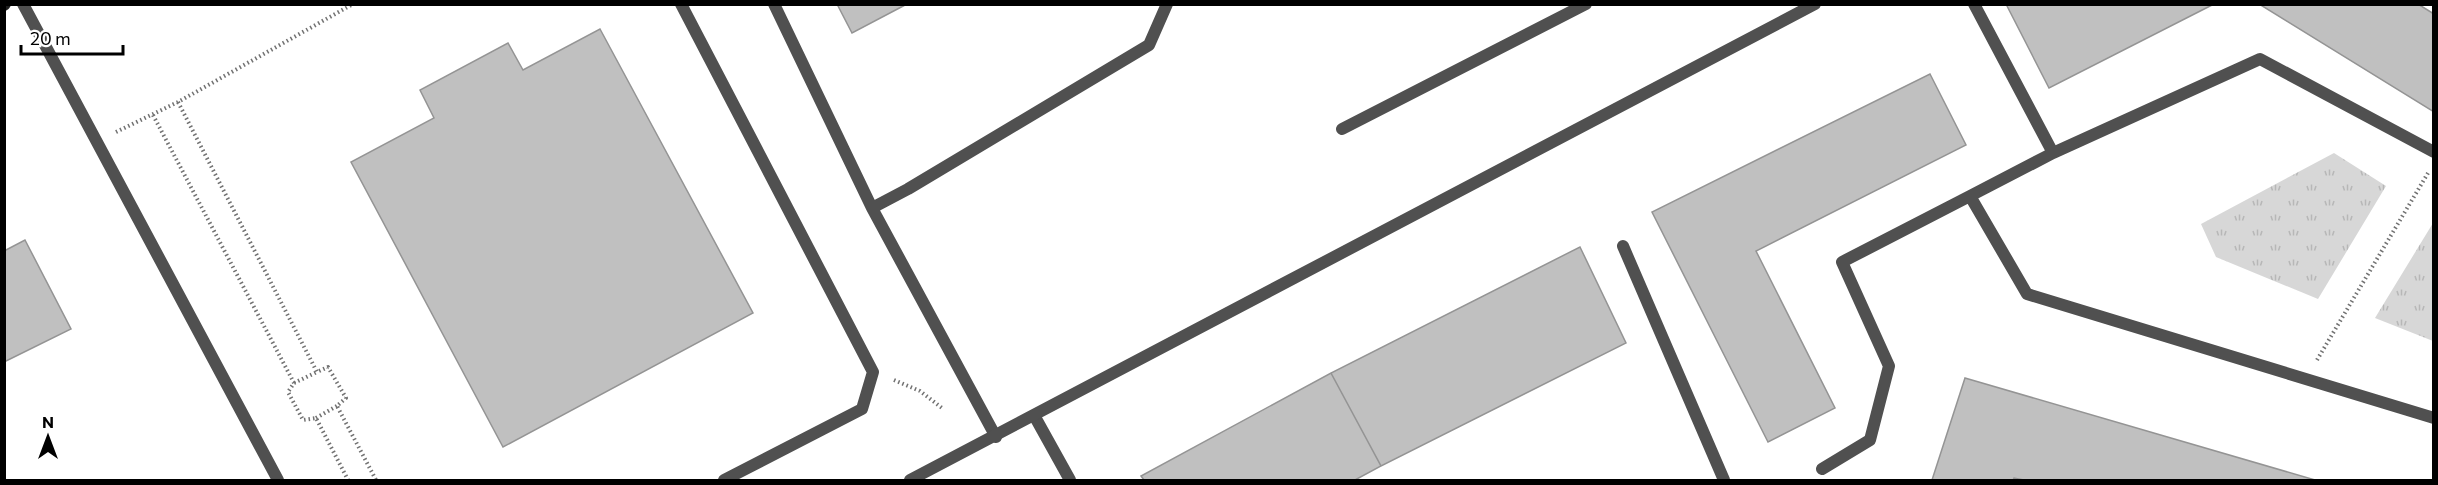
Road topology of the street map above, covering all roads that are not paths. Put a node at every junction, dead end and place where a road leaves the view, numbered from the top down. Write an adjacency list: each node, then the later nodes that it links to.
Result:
1 (23, 4): 18 (street)
2 (681, 4): 19 (street)
3 (774, 4): 12 (street)
4 (1167, 4): 12 (street)
5 (1586, 4): 8 (street)
6 (1815, 4): 14 (street)
7 (1974, 4): 10 (street)
8 (1342, 129)
9 (2433, 152): 10 (street)
10 (2053, 153): 11 (street)
11 (1970, 196): 15 (street); 17 (street)
12 (872, 208): 16 (street)
13 (1623, 246): 22 (street)
14 (1035, 417): 16 (street); 21 (street)
15 (2433, 418)
16 (996, 437): 20 (street)
17 (1822, 469)
18 (278, 480)
19 (724, 480)
20 (910, 480)
21 (1070, 480)
22 (1724, 480)

